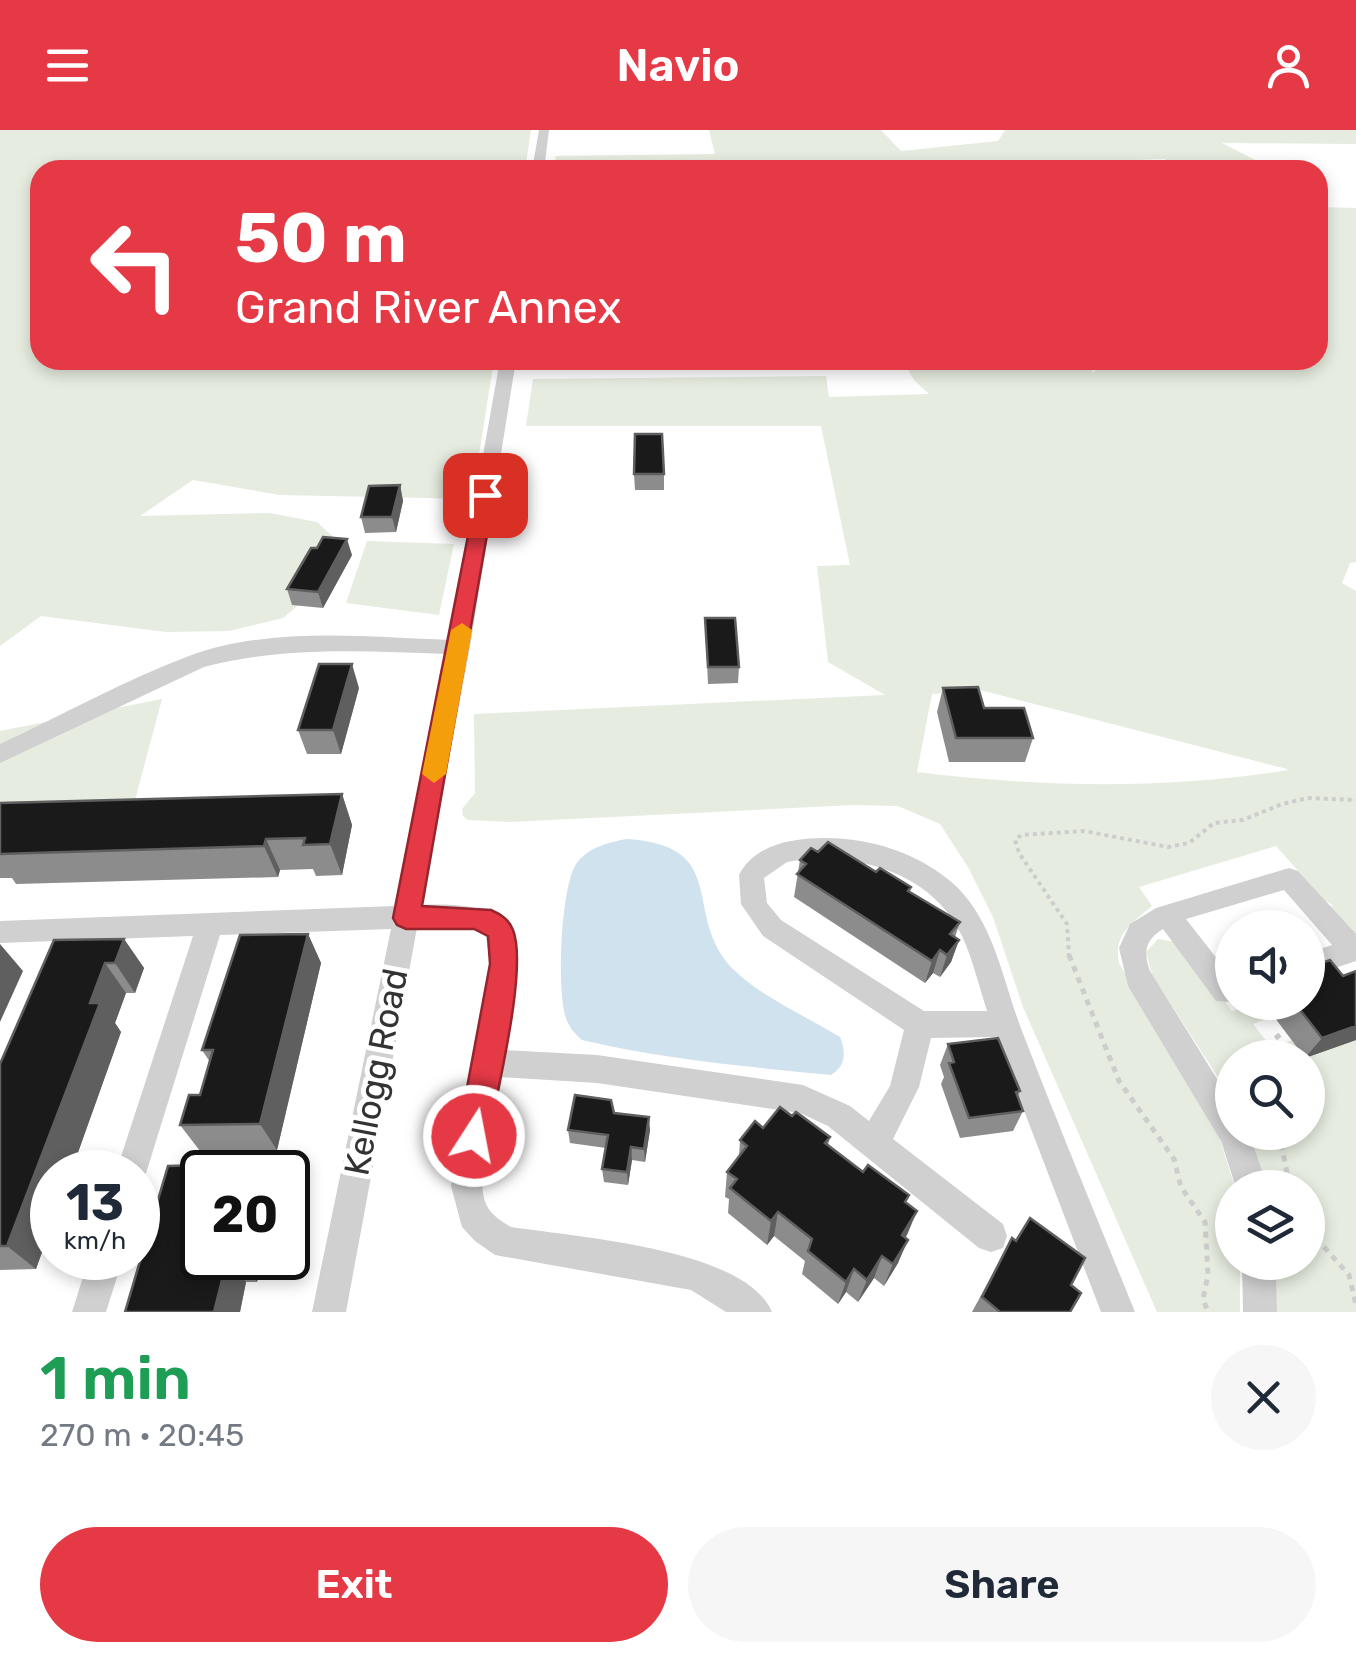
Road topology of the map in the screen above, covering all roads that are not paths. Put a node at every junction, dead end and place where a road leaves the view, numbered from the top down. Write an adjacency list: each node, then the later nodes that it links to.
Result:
1 (544, 130): 2 (street)
2 (540, 160)
3 (506, 370): 4 (street, Kellogg Road)
4 (459, 647): 5 (street); 8 (street, Kellogg Road)
5 (0, 754)
6 (1317, 910): 7 (street)
7 (1168, 915): 13 (street); 17 (street)
8 (406, 918): 10 (street); 16 (street); 24 (street, Kellogg Road)
9 (1325, 919): 12 (street)
10 (210, 924): 11 (street); 19 (street)
11 (0, 932)
12 (1325, 959)
13 (1215, 977)
14 (1004, 1023): 15 (street); 15 (street); 26 (street)
15 (919, 1024): 18 (street)
16 (488, 1063): 18 (street); 25 (street)
17 (1215, 1101)
18 (871, 1142): 20 (street)
19 (139, 1150)
20 (992, 1236)
21 (99, 1280): 23 (street)
22 (1259, 1280): 27 (street)
23 (89, 1312)
24 (329, 1312)
25 (755, 1312)
26 (1118, 1312)
27 (1260, 1312)

